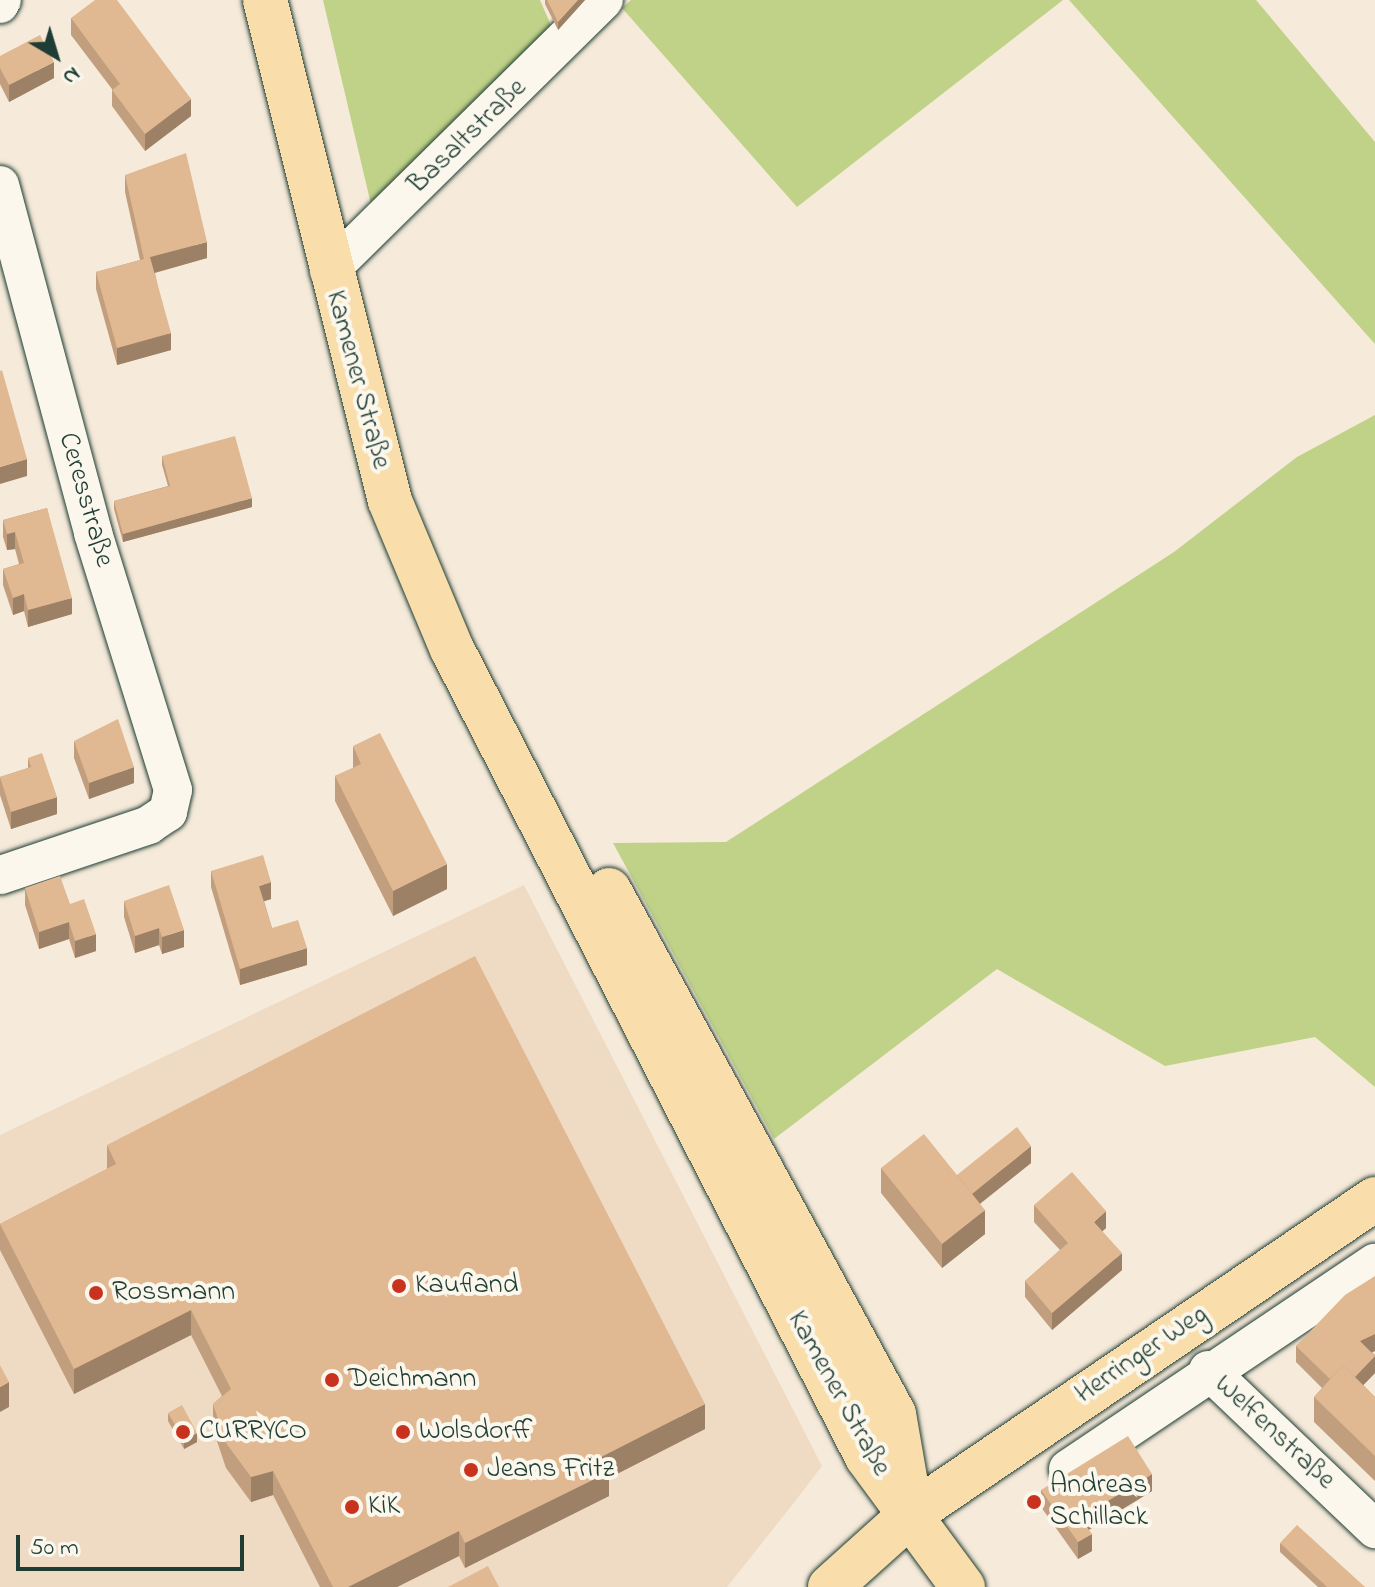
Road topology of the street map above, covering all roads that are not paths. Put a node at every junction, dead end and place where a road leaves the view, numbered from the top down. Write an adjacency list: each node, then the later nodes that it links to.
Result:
1 (265, 0): 4 (main road, Kamener Straße)
2 (604, 0): 4 (street, Basaltstraße)
3 (0, 185): 5 (street, Ceresstraße)
4 (329, 271): 10 (main road, Kamener Straße)
5 (0, 875)
6 (1375, 1199): 10 (main road, Herringer Weg)
7 (1375, 1263): 8 (street, Herringer Weg)
8 (1208, 1370): 9 (street, Herringer Weg); 11 (street, Welfenstraße)
9 (1068, 1469)
10 (911, 1514): 12 (main road, Herringer Weg); 13 (main road, Kamener Straße)
11 (1375, 1529)
12 (830, 1587)
13 (963, 1587)

